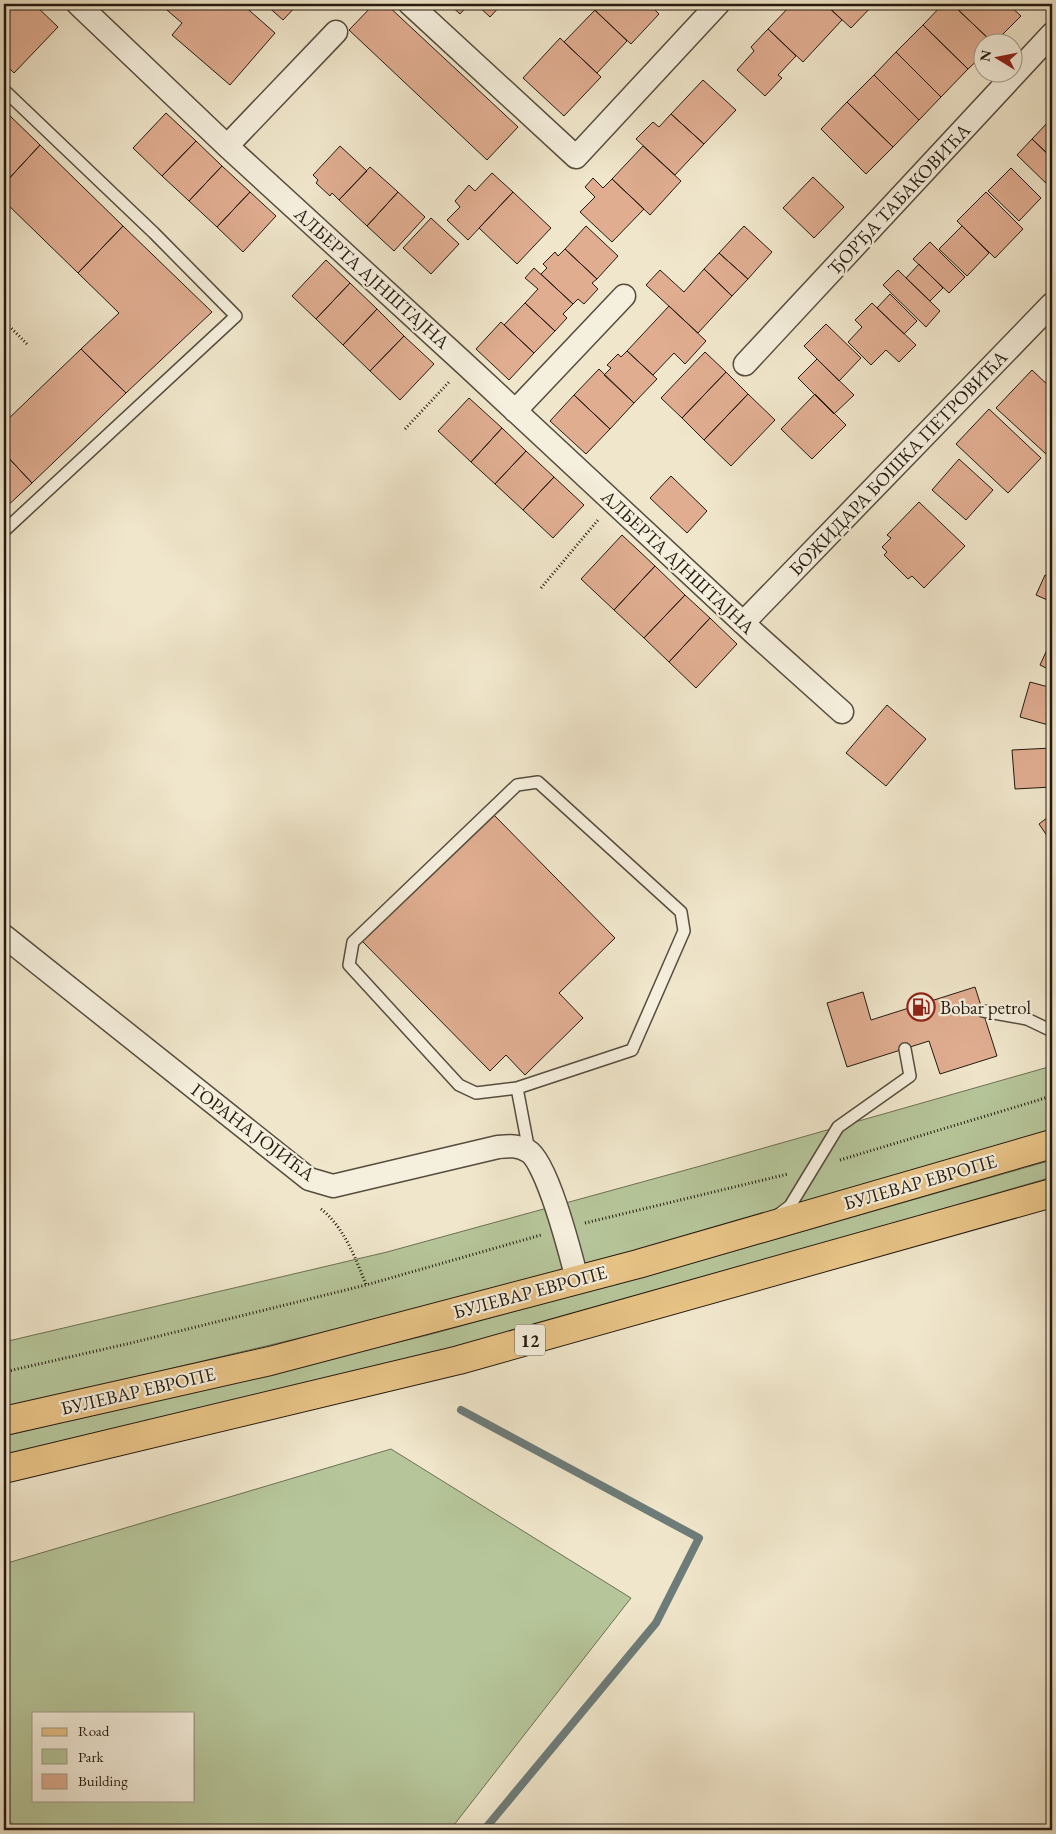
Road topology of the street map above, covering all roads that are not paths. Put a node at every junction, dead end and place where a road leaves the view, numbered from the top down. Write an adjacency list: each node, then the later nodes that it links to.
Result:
1 (78, 4): 7 (street, АЛБЕРТА АЈНШТАЈНА)
2 (410, 4): 3 (street)
3 (718, 4)
4 (336, 32): 7 (street)
5 (1052, 34): 10 (street, ЂОРЂА ТАБАКОВИЋА)
6 (4, 90): 12 (lane)
7 (227, 146): 11 (street, АЛБЕРТА АЈНШТАЈНА)
8 (624, 296): 11 (street)
9 (1052, 304): 13 (street, БОЖИДАРА БОШКА ПЕТРОВИЋА)
10 (745, 364)
11 (515, 411): 13 (street, АЛБЕРТА АЈНШТАЈНА)
12 (4, 531)
13 (743, 622): 14 (street, АЛБЕРТА АЈНШТАЈНА)
14 (842, 712)
15 (4, 936): 21 (street, ГОРАНА ЈОЈИЋА)
16 (983, 1011): 17 (lane)
17 (1052, 1031)
18 (905, 1049): 23 (lane)
19 (517, 1088): 19 (lane); 21 (lane)
20 (1052, 1144): 23 (main road, БУЛЕВАР ЕВРОПЕ / 12)
21 (529, 1151): 24 (street)
22 (1052, 1193): 26 (main road, 12)
23 (758, 1229): 24 (main road, БУЛЕВАР ЕВРОПЕ / 12)
24 (577, 1279): 25 (main road, БУЛЕВАР ЕВРОПЕ / 12)
25 (4, 1421)
26 (4, 1469)

